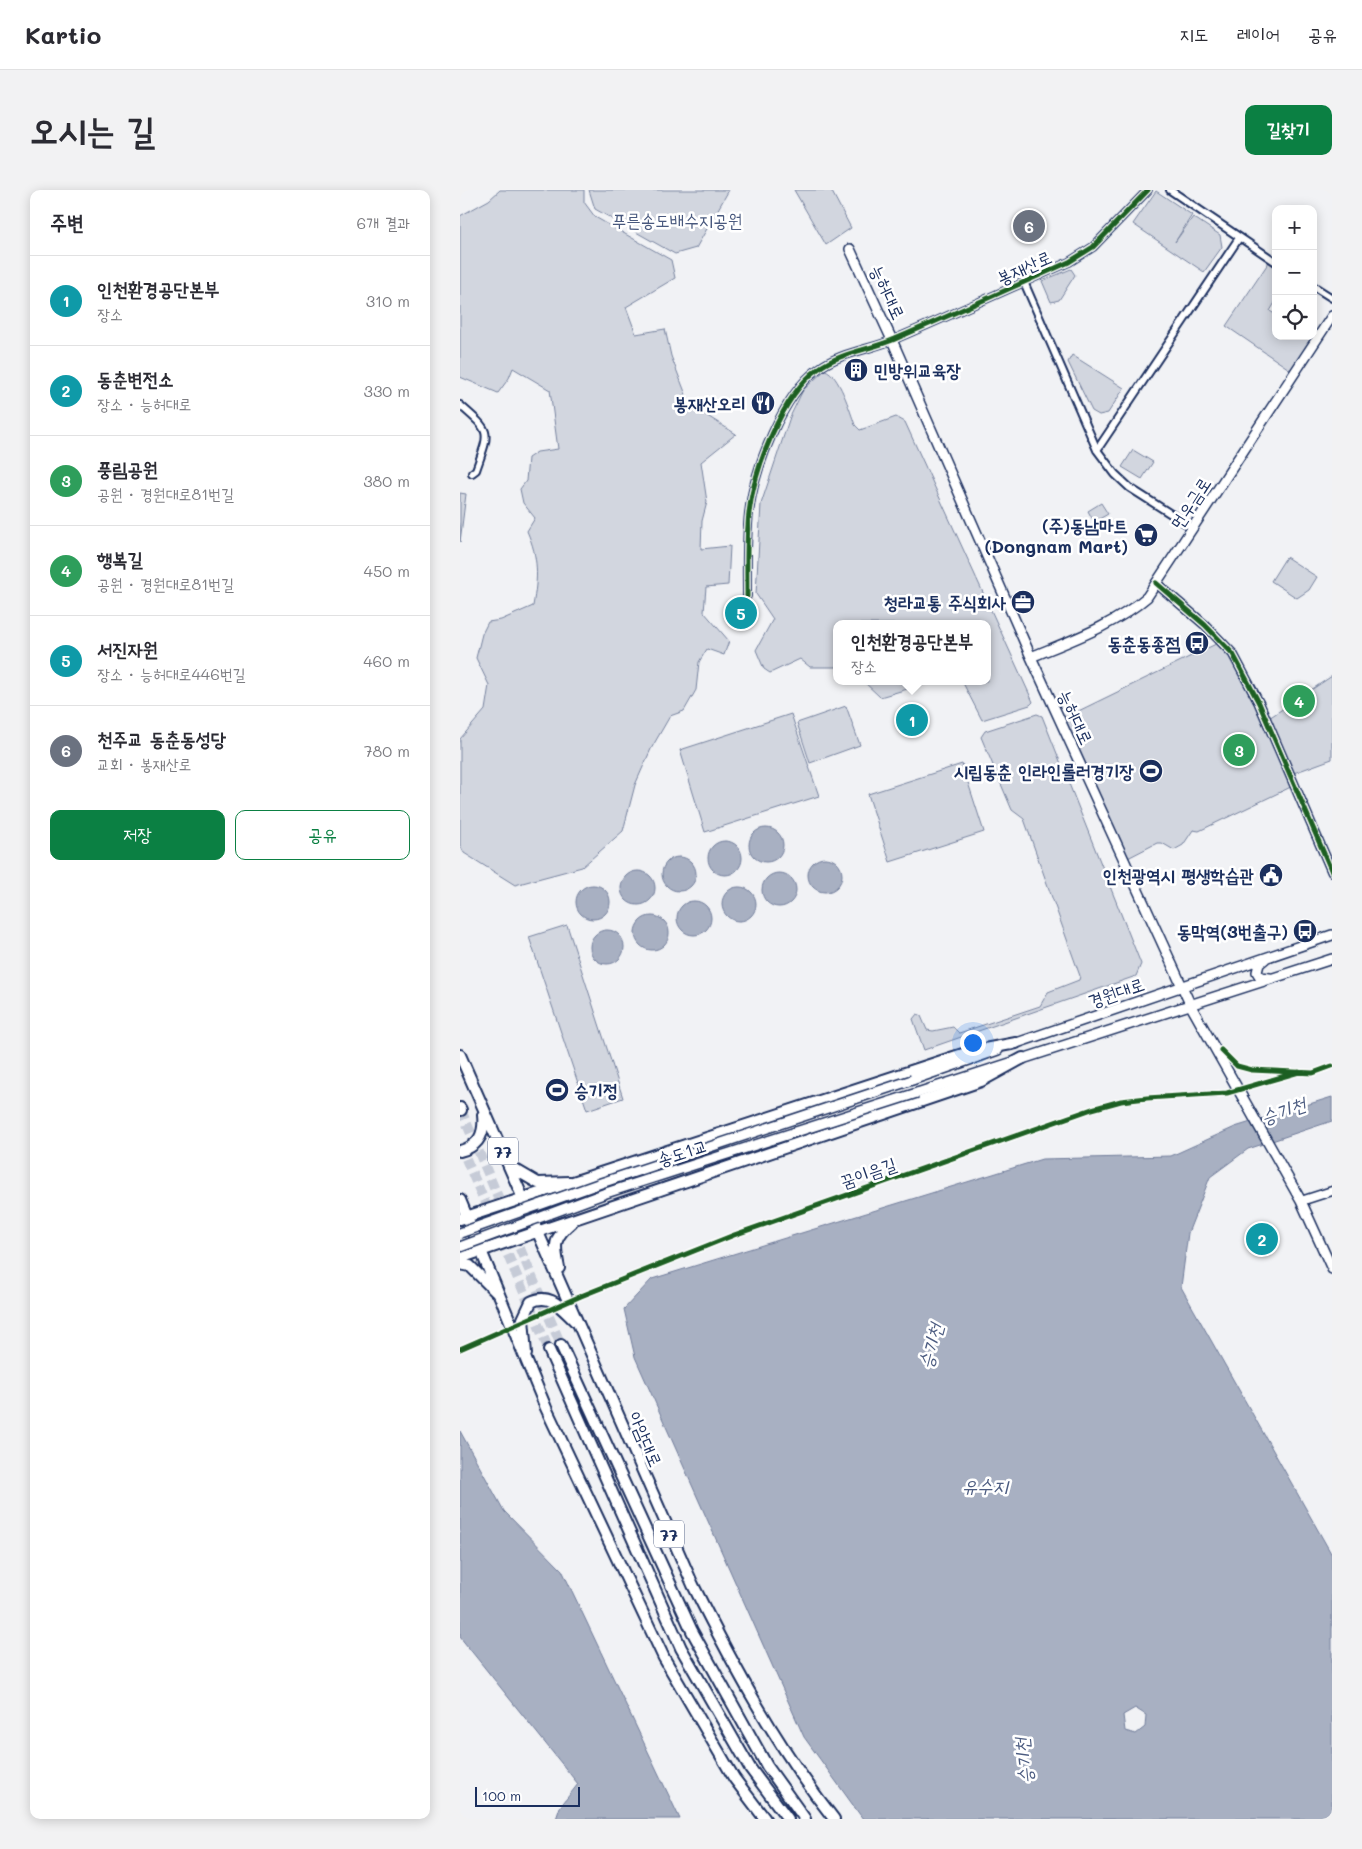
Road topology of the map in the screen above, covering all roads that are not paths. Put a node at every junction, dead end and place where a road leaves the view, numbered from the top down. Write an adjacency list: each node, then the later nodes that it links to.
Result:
1 (1148, 190): 6 (street, 봉재산로)
2 (1170, 190): 3 (street)
3 (1239, 238): 5 (street); 12 (street)
4 (850, 249): 10 (main road, 능허대로)
5 (1272, 259)
6 (1024, 282): 10 (street, 봉재산로); 12 (street)
7 (1317, 289): 8 (street)
8 (1332, 298)
9 (1332, 316): 14 (main road, 먼우금로)
10 (892, 340): 16 (street, 봉재산로); 17 (main road, 능허대로)
11 (460, 404): 13 (street)
12 (1097, 450): 14 (street)
13 (472, 473)
14 (1193, 528): 15 (main road, 먼우금로)
15 (1156, 583): 17 (main road, 먼우금로); 18 (street)
16 (747, 596)
17 (1031, 657): 23 (main road, 능허대로)
18 (1332, 872)
19 (1332, 935): 20 (main road, 경원대로)
20 (1267, 958): 22 (main road); 23 (main road, 경원대로)
21 (1332, 959): 22 (main road, 경원대로)
22 (1274, 978): 24 (main road, 경원대로)
23 (1182, 987): 24 (main road, 능허대로); 25 (main road, 경원대로)
24 (1191, 1006): 27 (main road, 경원대로); 37 (main road, 능허대로)
25 (1016, 1043): 28 (main road, 경원대로); 33 (main road)
26 (460, 1055): 30 (main road, 아암대로 / 77)
27 (1023, 1058): 29 (main road, 경원대로); 39 (main road)
28 (912, 1080): 41 (main road, 송도1교, bridge)
29 (917, 1093): 42 (main road, 송도1교, bridge)
30 (481, 1103): 31 (main road); 32 (main road, 아암대로 / 77)
31 (460, 1151)
32 (509, 1166): 33 (main road); 35 (main road, 아암대로 / 77)
33 (576, 1182): 35 (main road)
34 (1332, 1191): 37 (street)
35 (524, 1199): 38 (main road); 40 (main road, 아암대로 / 77)
36 (460, 1200): 38 (main road)
37 (1302, 1201): 46 (main road, 능허대로)
38 (464, 1217): 43 (main road)
39 (578, 1217): 40 (main road); 47 (main road)
40 (538, 1231): 43 (main road); 47 (main road, 아암대로 / 77)
41 (460, 1234)
42 (460, 1247)
43 (480, 1250): 44 (main road); 48 (main road)
44 (460, 1258)
45 (460, 1264): 48 (main road)
46 (1332, 1269)
47 (562, 1286): 49 (main road, 아암대로 / 77)
48 (502, 1298): 52 (main road)
49 (578, 1323): 52 (main road); 56 (main road, 아암대로 / 77)
50 (562, 1345): 55 (main road, 아암대로)
51 (549, 1350): 54 (main road)
52 (526, 1360): 53 (main road)
53 (765, 1819)
54 (788, 1819)
55 (805, 1819)
56 (834, 1819)

